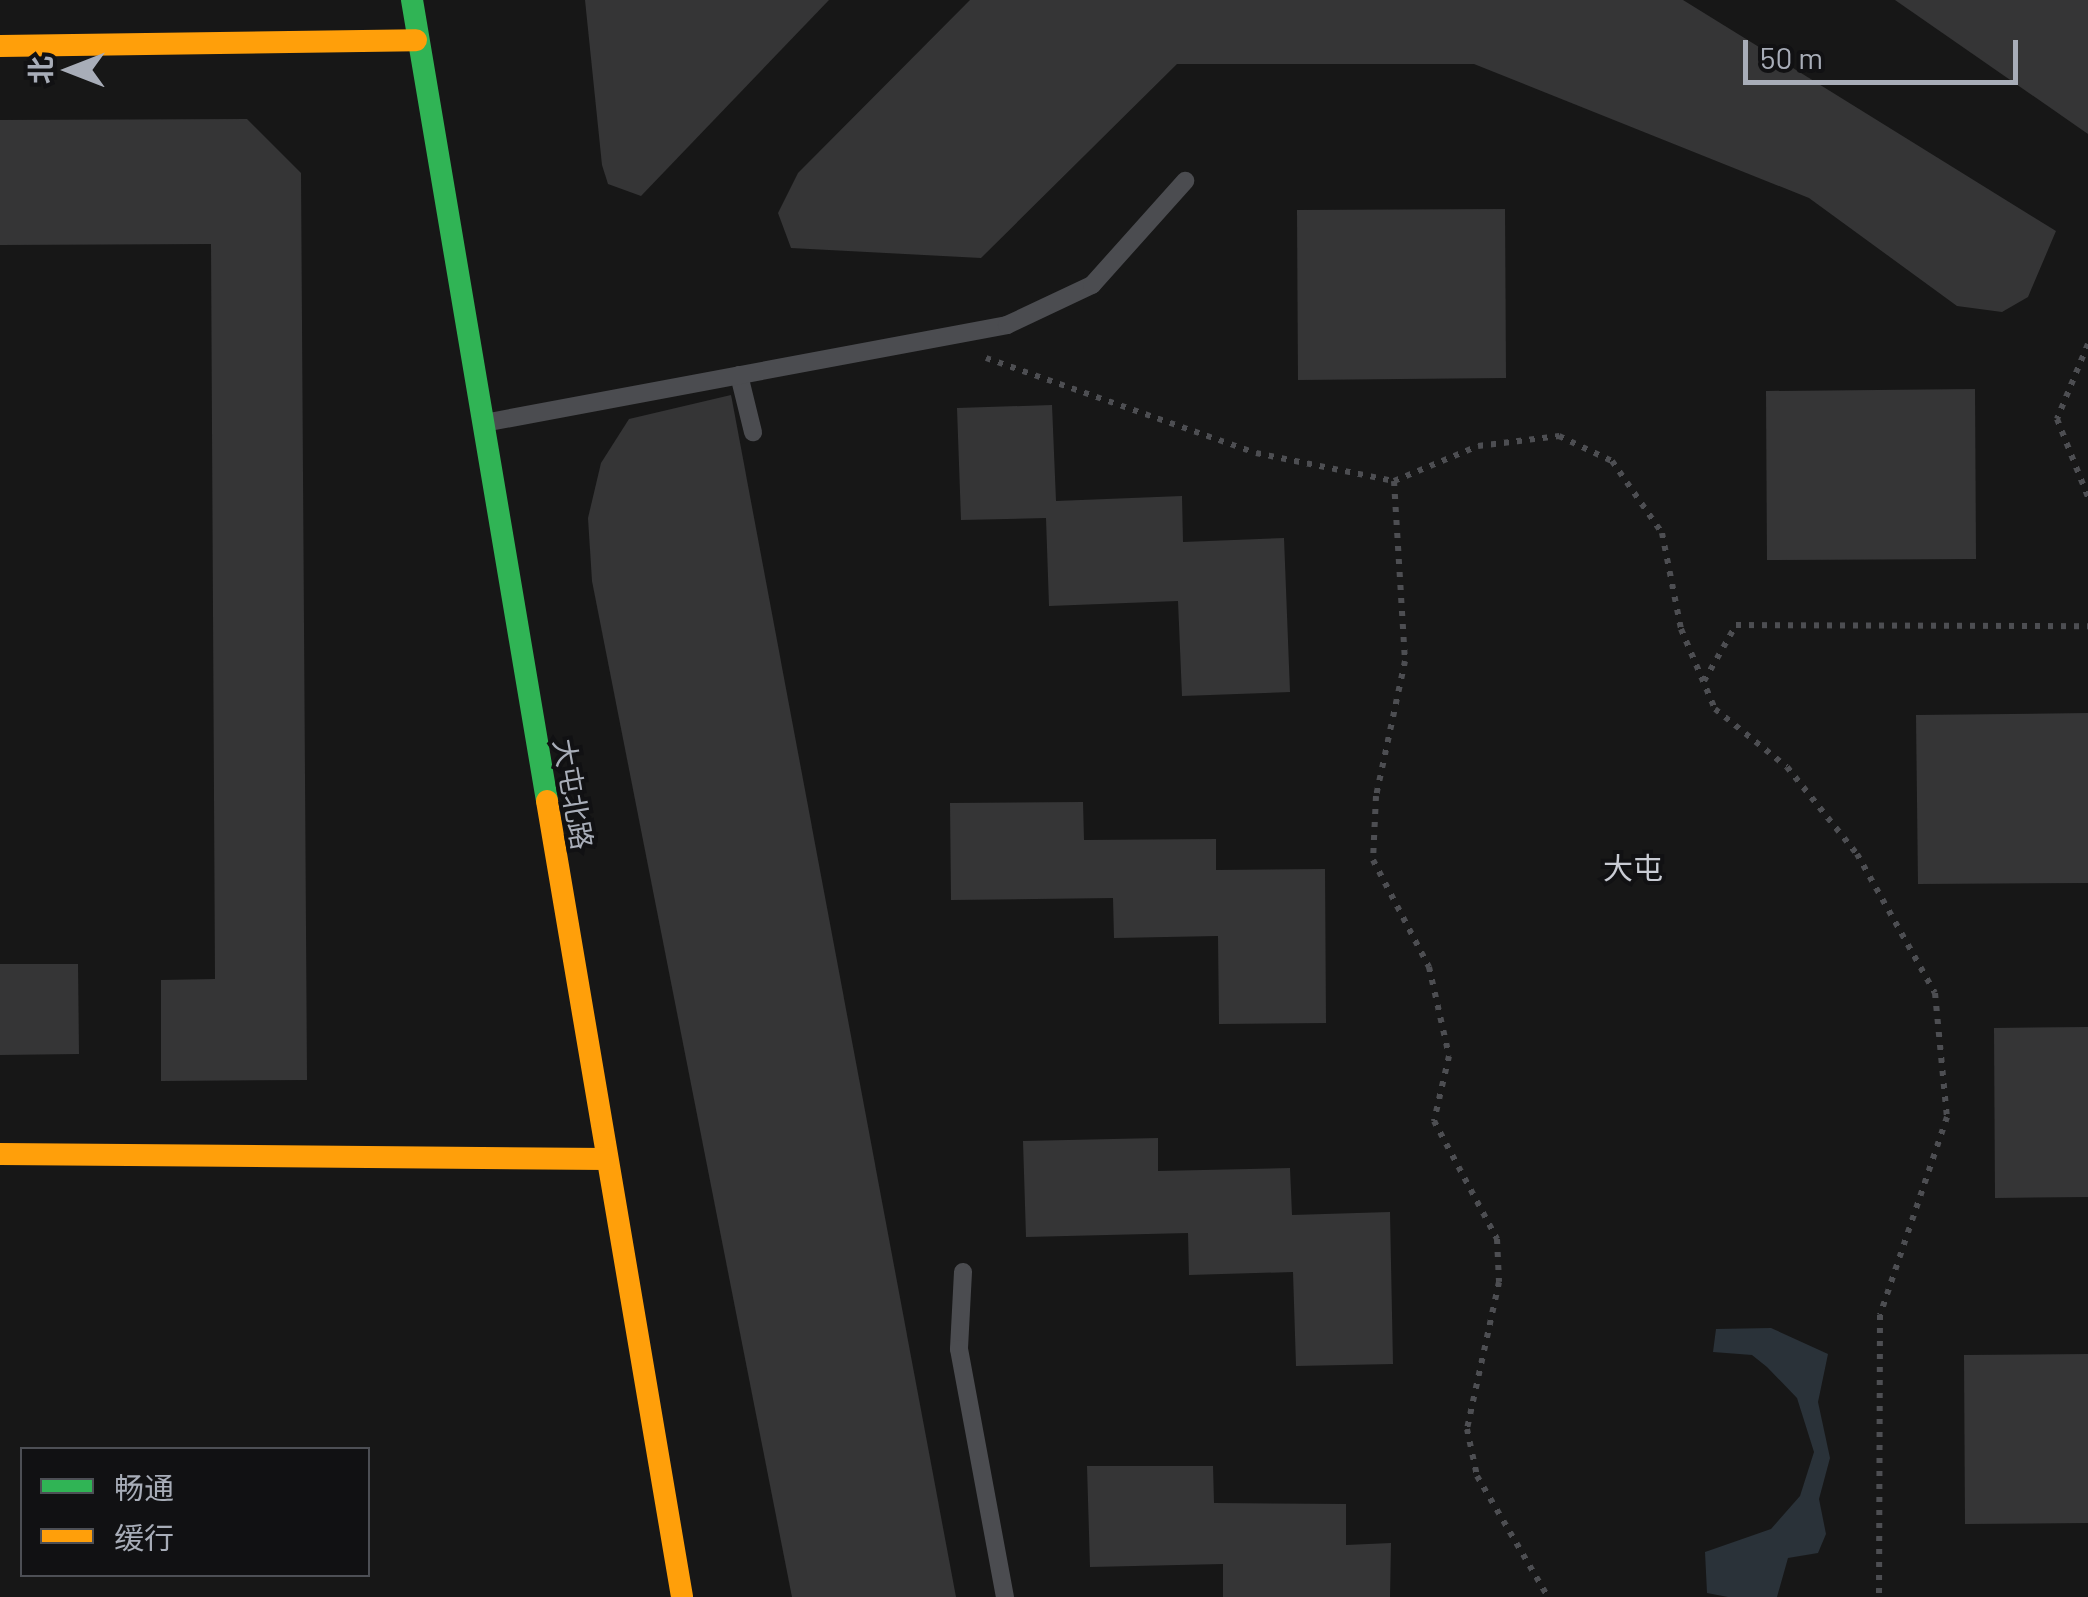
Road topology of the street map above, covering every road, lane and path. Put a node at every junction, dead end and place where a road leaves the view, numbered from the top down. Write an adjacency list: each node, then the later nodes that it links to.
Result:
1 (412, 0): 2 (street, 大屯北路)
2 (416, 40): 3 (street); 8 (street, 大屯北路)
3 (0, 46)
4 (1185, 181): 5 (lane)
5 (938, 339): 7 (lane); 10 (path)
6 (2088, 344): 11 (path)
7 (739, 375): 8 (lane); 9 (lane)
8 (478, 424): 15 (street, 大屯北路)
9 (753, 432)
10 (1394, 481): 13 (path); 19 (path)
11 (2088, 498)
12 (2088, 626): 13 (path)
13 (1704, 682): 20 (path)
14 (0, 1154): 15 (street)
15 (607, 1159): 17 (street, 大屯北路)
16 (963, 1272): 18 (lane)
17 (682, 1597)
18 (1005, 1597)
19 (1548, 1597)
20 (1879, 1597)

